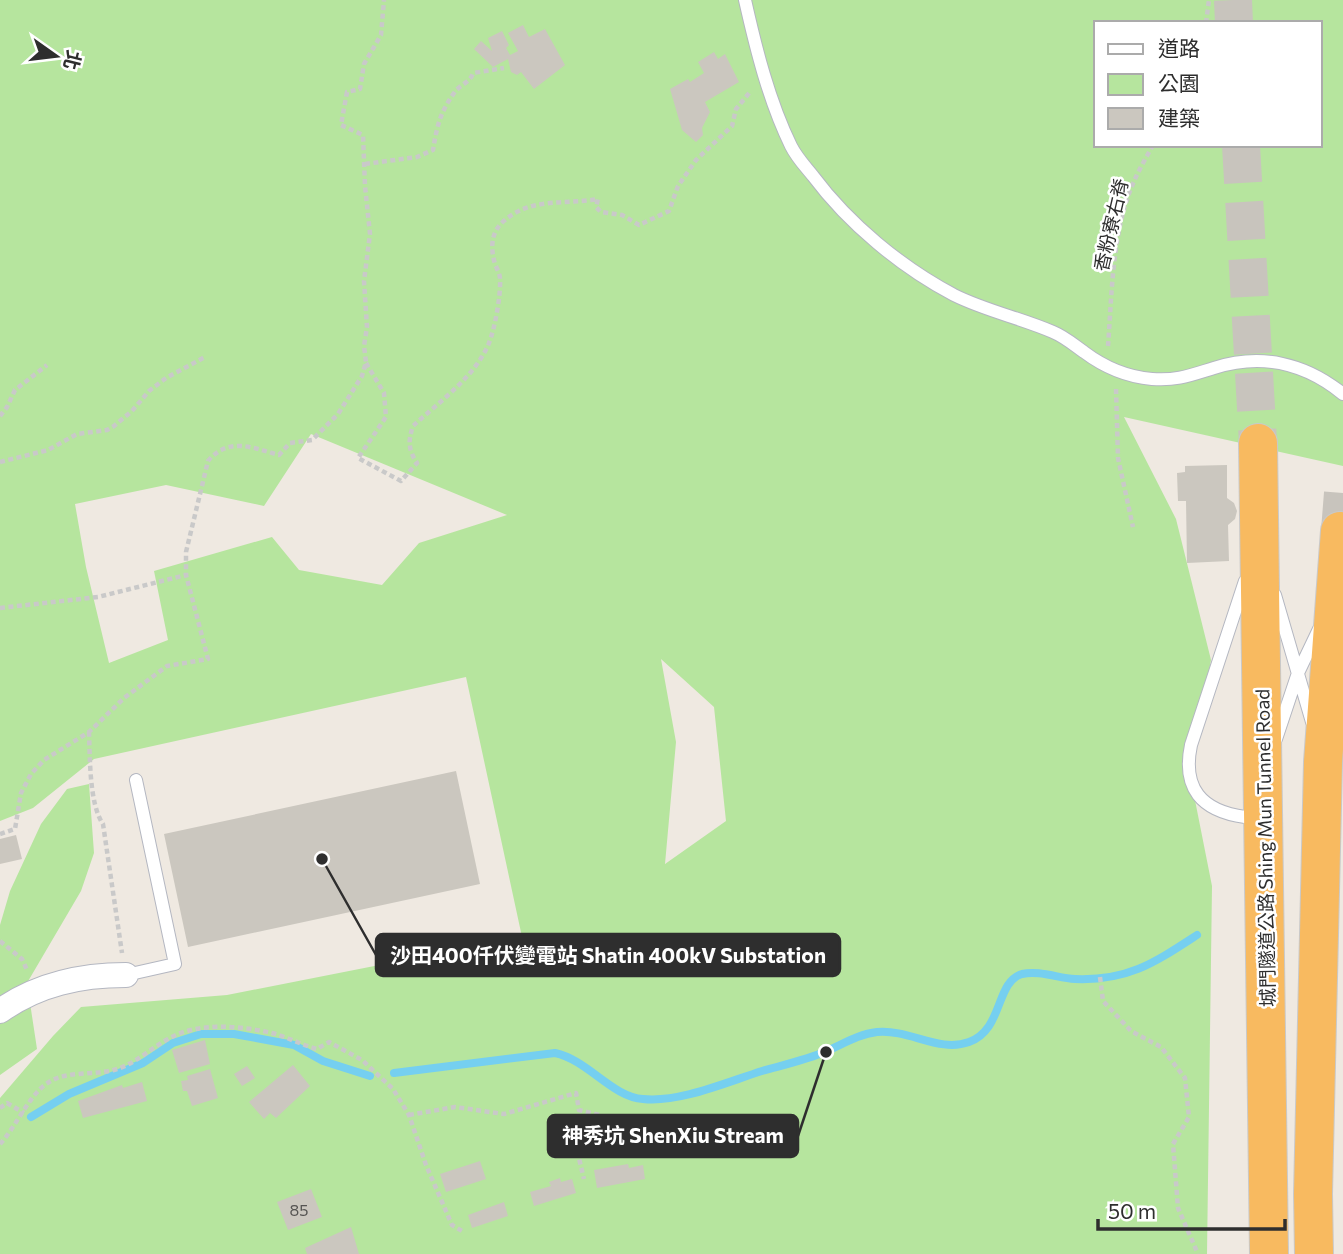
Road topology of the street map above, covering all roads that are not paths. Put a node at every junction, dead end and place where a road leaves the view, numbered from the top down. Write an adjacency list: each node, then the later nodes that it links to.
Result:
1 (745, 0): 2 (lane)
2 (1343, 394)
3 (1258, 443): 5 (highway, 城門隧道公路 Shing Mun Tunnel Road)
4 (1340, 531): 6 (highway)
5 (1259, 541): 7 (lane); 9 (highway, 城門隧道公路 Shing Mun Tunnel Road); 11 (lane)
6 (1339, 610): 7 (lane); 8 (highway)
7 (1298, 673): 8 (lane); 9 (lane)
8 (1323, 762): 15 (highway)
9 (1264, 775): 14 (highway, 城門隧道公路 Shing Mun Tunnel Road)
10 (136, 780): 12 (lane)
11 (1245, 817)
12 (125, 975): 13 (street)
13 (0, 1011)
14 (1269, 1254)
15 (1314, 1254)

